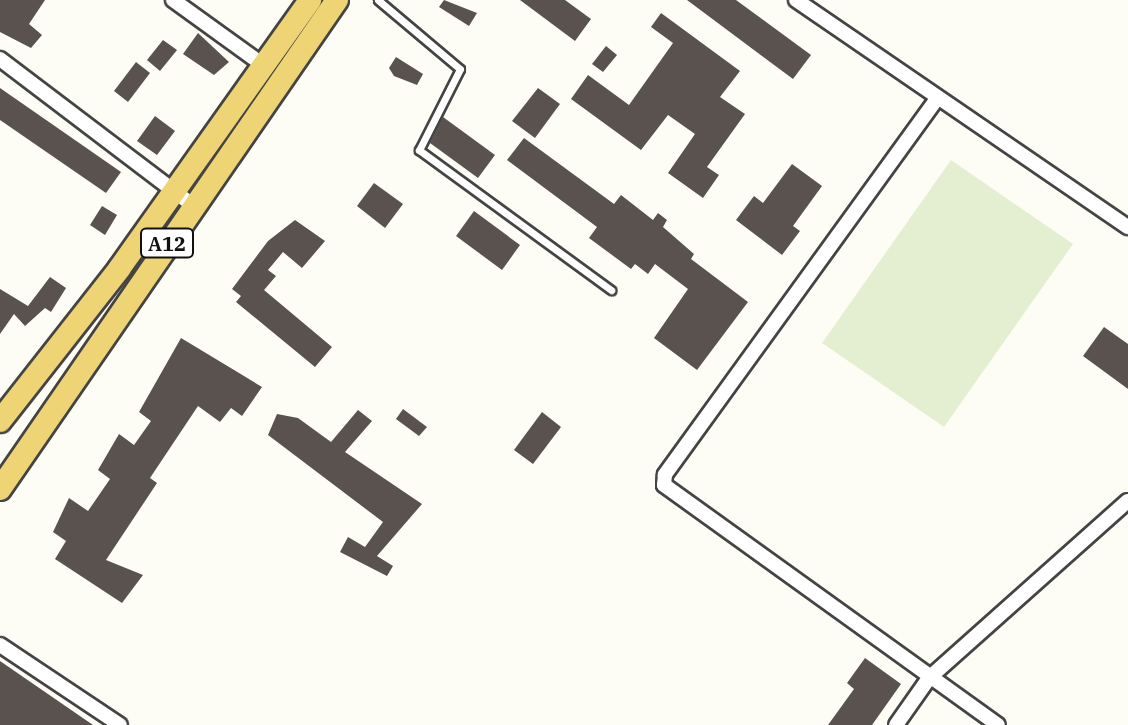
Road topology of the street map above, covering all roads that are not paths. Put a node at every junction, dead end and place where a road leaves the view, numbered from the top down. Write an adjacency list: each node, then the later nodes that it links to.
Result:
1 (173, 0): 7 (street)
2 (310, 0): 7 (main road, A12)
3 (337, 0): 10 (main road, A12)
4 (378, 0): 12 (lane)
5 (796, 0): 8 (street)
6 (0, 59): 9 (street)
7 (263, 65): 9 (main road, A12)
8 (936, 100): 11 (street); 17 (street)
9 (173, 192): 10 (street); 13 (main road, A12)
10 (194, 206): 14 (main road, A12)
11 (1128, 227)
12 (611, 290)
13 (0, 421)
14 (0, 489)
15 (1128, 501): 17 (street)
16 (0, 645): 18 (street)
17 (929, 678): 19 (street); 20 (street)
18 (120, 725)
19 (896, 725)
20 (998, 725)

